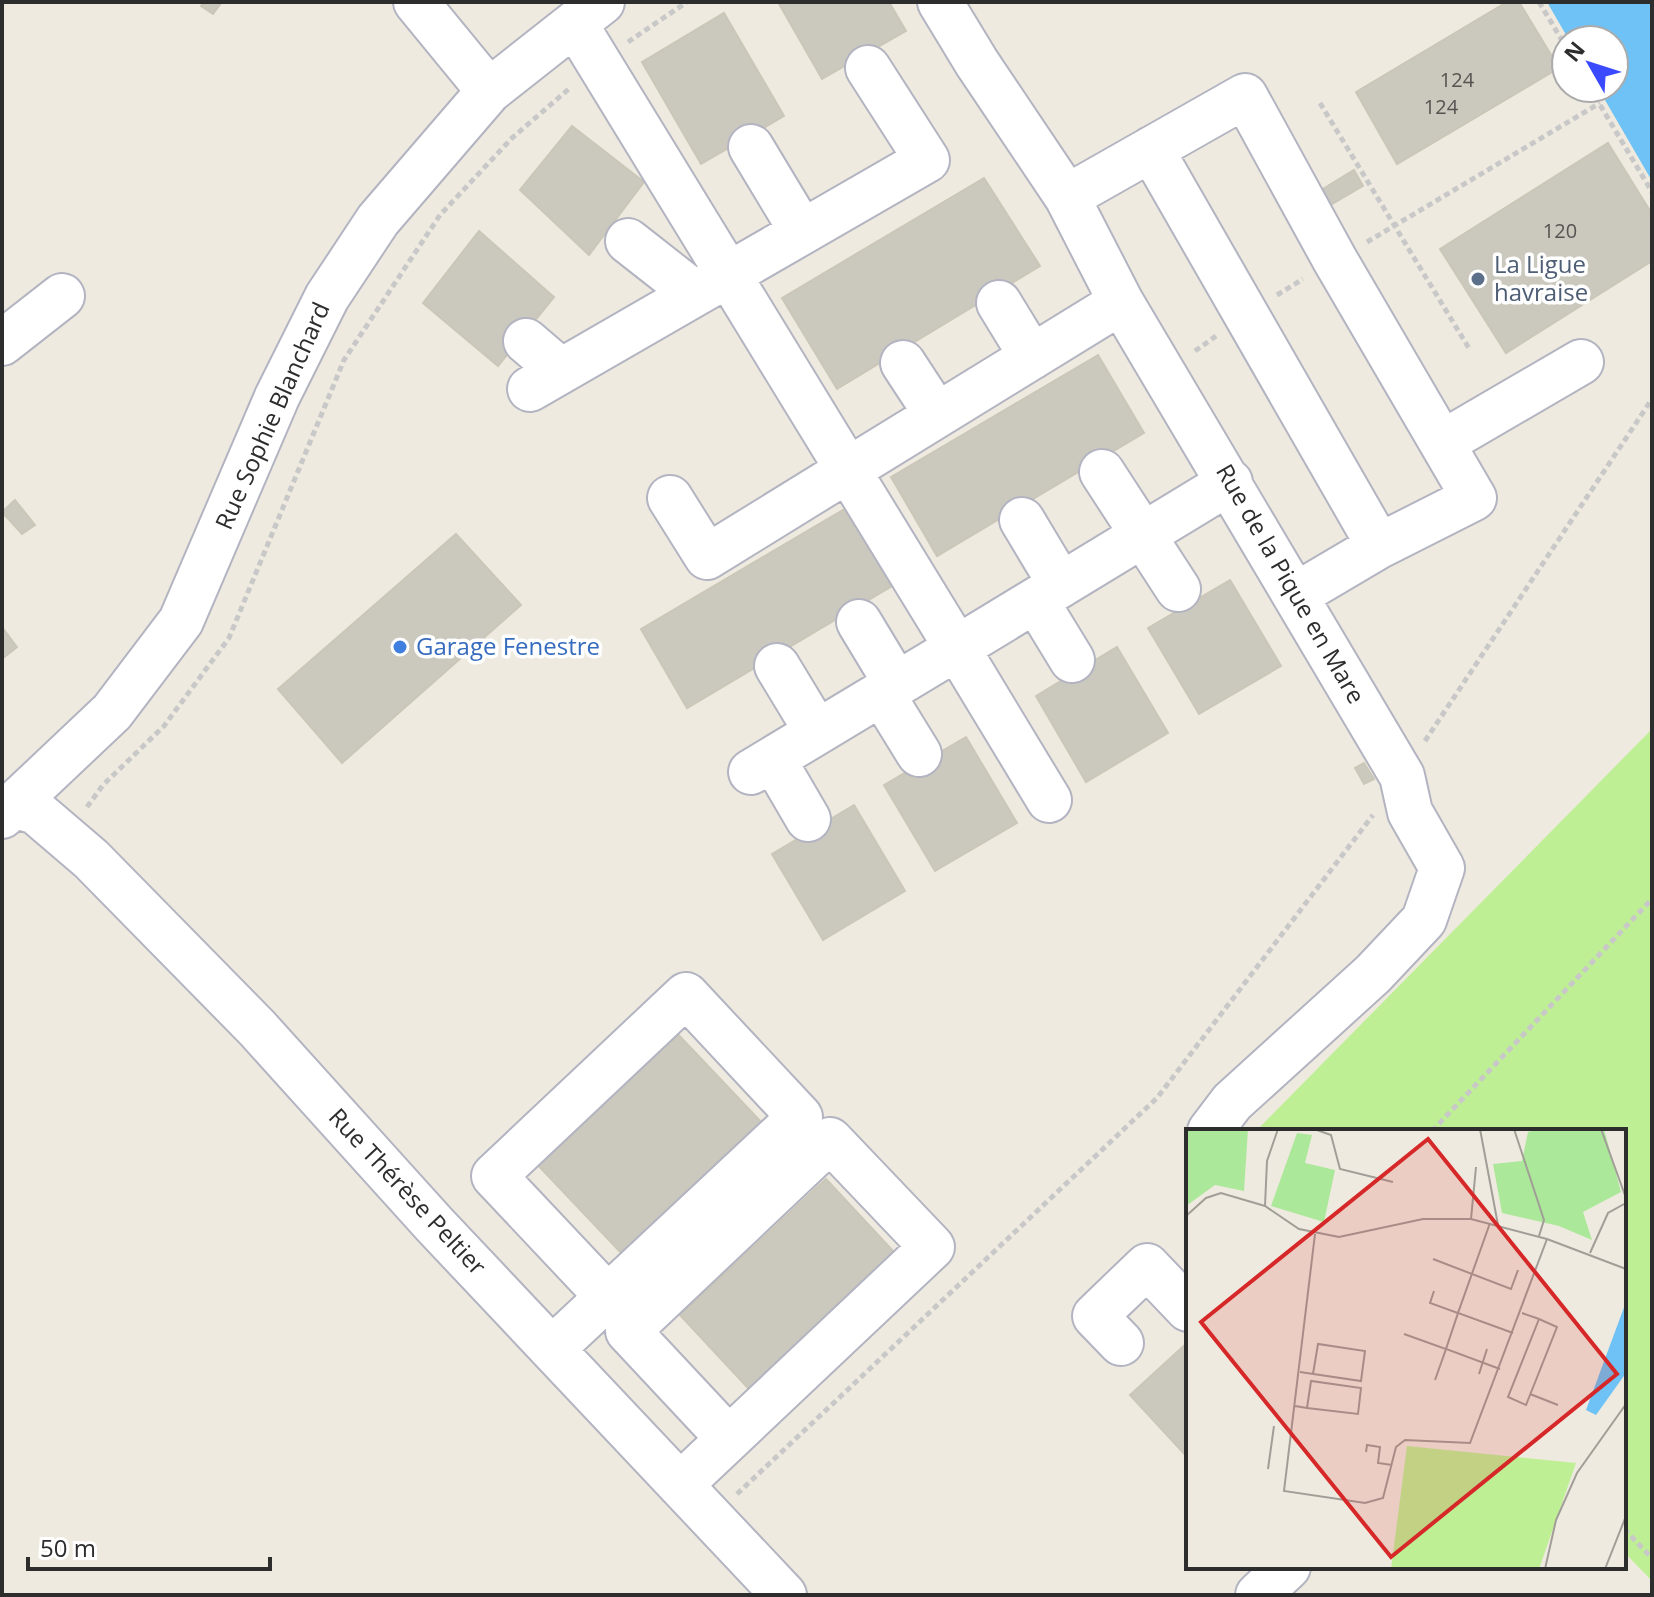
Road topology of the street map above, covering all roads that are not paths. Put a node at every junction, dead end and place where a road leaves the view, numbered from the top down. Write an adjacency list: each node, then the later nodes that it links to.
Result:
1 (416, 2): 5 (street)
2 (940, 2): 8 (street, Rue de la Pique en Mare)
3 (589, 13): 5 (street, Rue Sophie Blanchard); 11 (street)
4 (868, 68): 9 (street)
5 (489, 91): 40 (street, Rue Sophie Blanchard)
6 (751, 147): 9 (street)
7 (1151, 149): 8 (street); 21 (street); 28 (street)
8 (1067, 197): 13 (street, Rue de la Pique en Mare)
9 (801, 230): 11 (street)
10 (628, 241): 11 (street)
11 (710, 282): 15 (street); 22 (street)
12 (62, 296): 16 (street)
13 (1121, 302): 17 (street); 24 (street, Rue de la Pique en Mare)
14 (999, 303): 17 (street)
15 (526, 341)
16 (2, 343)
17 (1032, 357): 20 (street)
18 (1581, 362): 21 (street)
19 (903, 363): 20 (street)
20 (937, 415): 22 (street)
21 (1442, 443): 28 (street)
22 (848, 470): 25 (street); 33 (street)
23 (1102, 472): 27 (street)
24 (1230, 482): 27 (street); 31 (street, Rue de la Pique en Mare)
25 (670, 498)
26 (1022, 520): 30 (street)
27 (1143, 535): 29 (street); 30 (street)
28 (1379, 546): 31 (street)
29 (1178, 589)
30 (1048, 593): 33 (street); 34 (street)
31 (1296, 595): 42 (street, Rue de la Pique en Mare)
32 (859, 622): 36 (street)
33 (957, 648): 36 (street); 39 (street)
34 (1072, 660)
35 (777, 666): 37 (street)
36 (889, 689): 37 (street); 38 (street)
37 (817, 732): 41 (street)
38 (919, 754)
39 (1049, 800)
40 (9, 811): 46 (street, Rue Thérèse Peltier)
41 (808, 819)
42 (1212, 1129)
43 (1186, 1307): 45 (street)
44 (618, 1314): 44 (street); 46 (street); 47 (street); 47 (street)
45 (1121, 1343)
46 (566, 1363): 48 (street, Rue Thérèse Peltier)
47 (729, 1439): 48 (street)
48 (680, 1485): 50 (street, Rue Thérèse Peltier)
49 (1286, 1569): 51 (street)
50 (784, 1595)
51 (1258, 1595)

